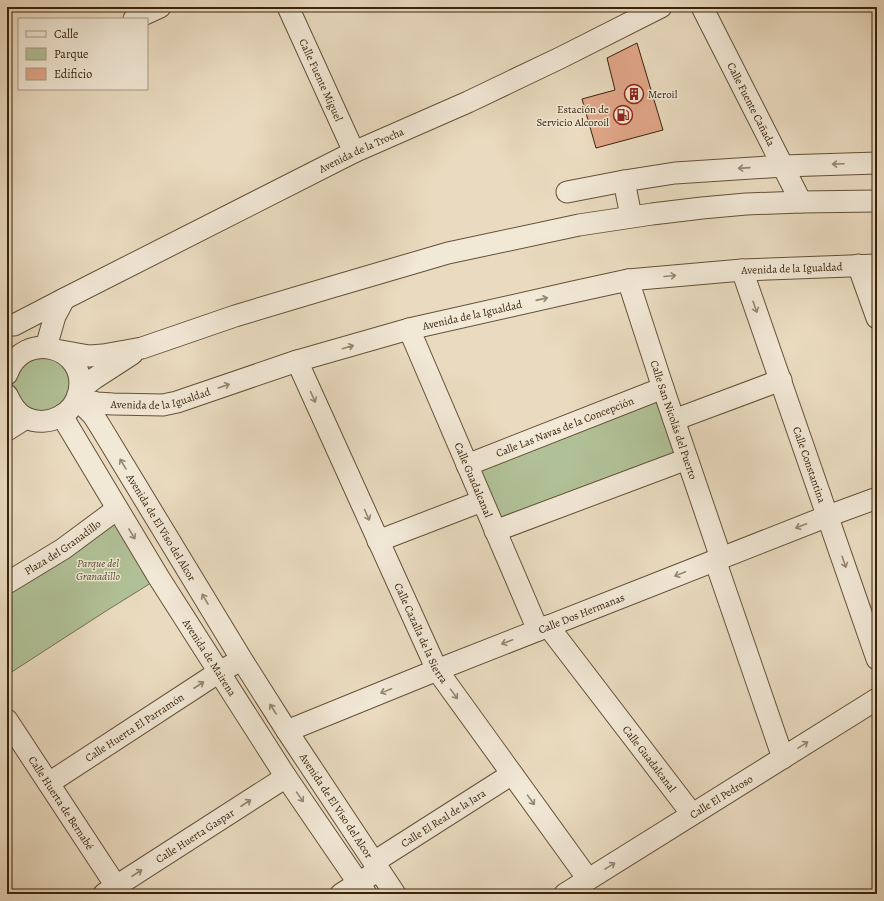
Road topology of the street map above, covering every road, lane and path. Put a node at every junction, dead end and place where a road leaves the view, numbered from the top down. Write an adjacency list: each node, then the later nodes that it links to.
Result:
1 (160, 7): 5 (street)
2 (288, 7): 6 (street, Calle Fuente Miguel)
3 (661, 7): 6 (street, Avenida de la Trocha)
4 (702, 7): 8 (street, Calle Fuente Cañada)
5 (136, 18)
6 (354, 152): 17 (street, Avenida de la Trocha)
7 (877, 162): 8 (street, one-way to 8)
8 (783, 166): 9 (street, one-way to 9); 12 (street, Calle Fuente Cañada)
9 (624, 181): 10 (street); 13 (street)
10 (567, 192)
11 (877, 201): 12 (street)
12 (801, 202): 13 (street)
13 (631, 216): 21 (street)
14 (868, 265): 15 (street, Avenida de la Igualdad); 18 (street)
15 (742, 270): 16 (street, Avenida de la Igualdad, one-way to 15); 25 (street, Calle Constantina, one-way to 25)
16 (628, 280): 20 (street, Avenida de la Igualdad, one-way to 16); 26 (street, Calle San Nicolás del Puerto)
17 (64, 299): 19 (street, Avenida de la Trocha); 22 (street)
18 (877, 318)
19 (11, 319): 22 (street)
20 (409, 329): 23 (street, Avenida de la Igualdad, one-way to 20); 34 (street, Calle Guadalcanal)
21 (142, 348): 22 (street); 28 (street)
22 (45, 349): 24 (street); 28 (street)
23 (297, 361): 28 (street, Avenida de la Igualdad, one-way to 23); 40 (street, Calle Cazalla de la Sierra, one-way to 40)
24 (7, 374)
25 (781, 380): 31 (street); 38 (street, Calle Constantina)
26 (663, 388): 31 (street, Calle San Nicolás del Puerto); 34 (street, Calle Las Navas de la Concepción)
27 (7, 395): 30 (street)
28 (78, 395): 29 (street); 45 (street, Avenida de El Viso del Alcor, one-way to 28)
29 (62, 416): 30 (street); 37 (street, Avenida de Mairena)
30 (18, 417): 32 (street)
31 (674, 420): 33 (street, Calle San Nicolás del Puerto)
32 (7, 430)
33 (687, 459): 39 (street); 41 (street, Calle San Nicolás del Puerto)
34 (467, 465): 36 (street, Calle Guadalcanal)
35 (877, 498): 38 (street, Calle Dos Hermanas)
36 (482, 501): 39 (street, Calle Guadalcanal); 40 (street)
37 (117, 509): 42 (street, Plaza del Granadillo); 47 (street, Avenida de Mairena, one-way to 47)
38 (828, 516): 41 (street, Calle Dos Hermanas, one-way to 41); 44 (street, Calle Constantina, one-way to 44)
39 (496, 531): 43 (street, Calle Guadalcanal)
40 (378, 541): 46 (street, Calle Cazalla de la Sierra)
41 (718, 559): 43 (street, Calle Dos Hermanas, one-way to 43); 51 (street, Calle San Nicolás del Puerto)
42 (7, 583)
43 (543, 628): 46 (street, Calle Dos Hermanas, one-way to 46); 55 (street, Calle Guadalcanal)
44 (877, 659)
45 (242, 660): 47 (street); 50 (street, Avenida de El Viso del Alcor, one-way to 45)
46 (437, 670): 50 (street, Calle Dos Hermanas, one-way to 50); 52 (street, Calle Cazalla de la Sierra, one-way to 52)
47 (219, 672): 53 (street, Avenida de Mairena); 54 (street, Calle Huerta El Parramón, one-way to 47)
48 (877, 699): 51 (street, Calle El Pedroso, one-way to 48)
49 (7, 720): 54 (street, Calle Huerta de Bernabé)
50 (287, 731): 56 (street, Avenida de El Viso del Alcor)
51 (783, 758): 55 (street, Calle El Pedroso)
52 (512, 774): 56 (street, Calle El Real de la Jara); 57 (street, Calle Cazalla de la Sierra, one-way to 57)
53 (286, 777): 58 (street, Avenida de Mairena, one-way to 58); 59 (street, Calle Huerta Gaspar, one-way to 53)
54 (49, 783): 59 (street, Calle Huerta de Bernabé)
55 (692, 814): 57 (street, Calle El Pedroso, one-way to 55)
56 (377, 866): 58 (street, Avenida de El Viso del Alcor); 61 (street, Avenida de El Viso del Alcor)
57 (588, 879): 62 (street, Calle El Pedroso)
58 (363, 888): 60 (street, Avenida de El Viso del Alcor)
59 (110, 890)
60 (341, 894)
61 (395, 894)
62 (565, 894)

